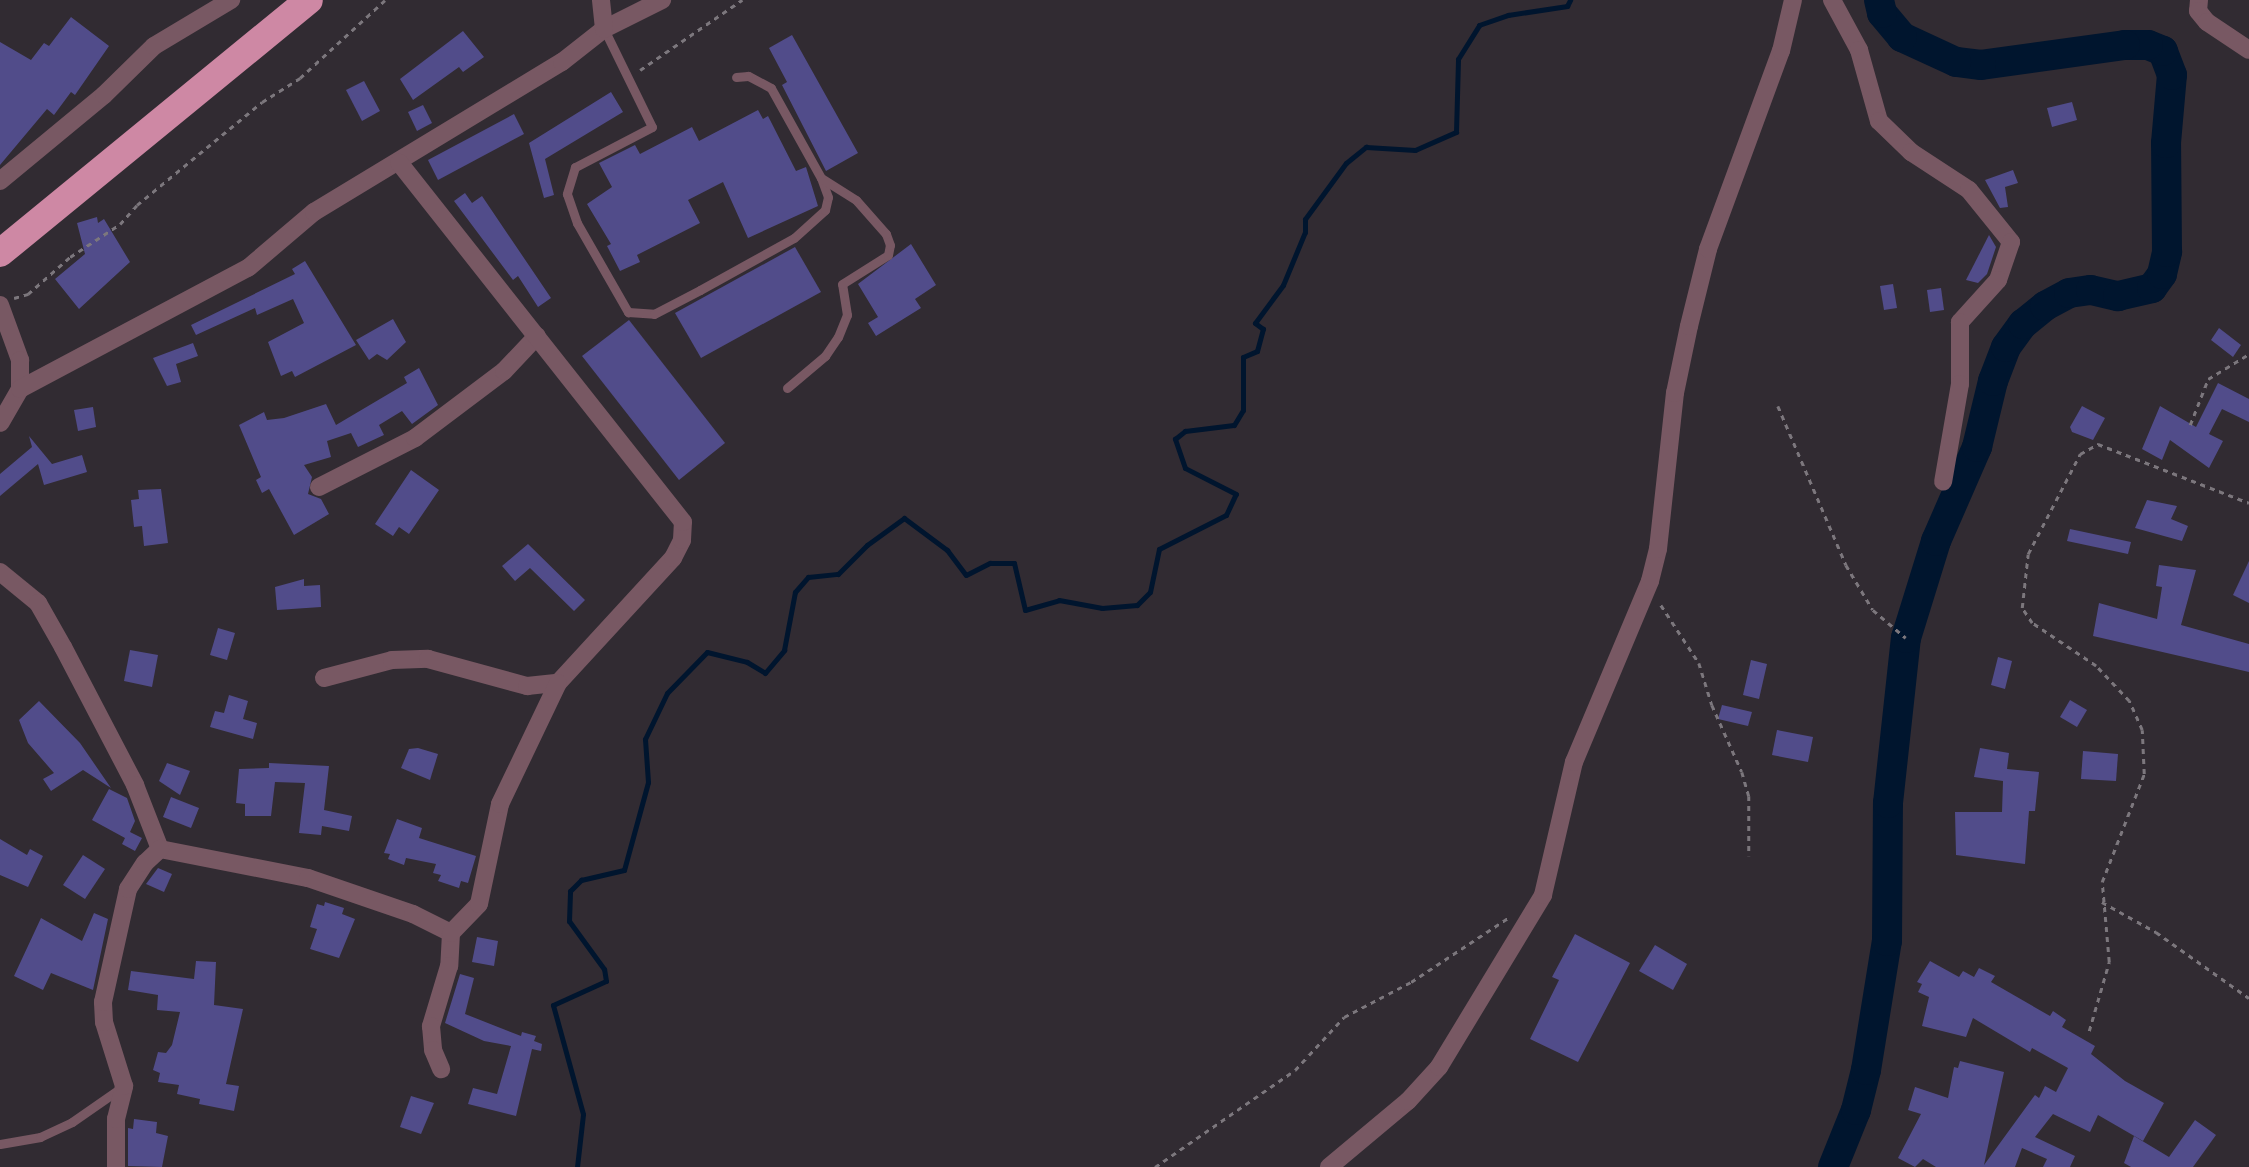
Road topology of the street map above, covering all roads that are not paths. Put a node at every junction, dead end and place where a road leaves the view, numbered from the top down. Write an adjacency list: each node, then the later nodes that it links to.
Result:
1 (231, 0): 13 (street)
2 (309, 0): 14 (highway)
3 (602, 0): 8 (street)
4 (662, 0): 8 (street)
5 (1792, 0): 31 (street)
6 (1832, 0): 20 (street)
7 (2199, 0): 9 (street)
8 (604, 29): 11 (street); 12 (lane)
9 (2249, 50)
10 (736, 77): 12 (lane)
11 (399, 163): 16 (street); 18 (street)
12 (821, 178): 17 (lane)
13 (0, 181)
14 (0, 253)
15 (0, 304): 18 (street)
16 (537, 336): 21 (street); 24 (street)
17 (786, 388)
18 (20, 389): 19 (street)
19 (0, 423)
20 (1943, 482)
21 (319, 487)
22 (0, 572): 25 (street)
23 (324, 678): 24 (street)
24 (558, 682): 26 (street)
25 (160, 850): 26 (street); 28 (street)
26 (451, 934): 27 (street)
27 (441, 1069)
28 (124, 1086): 29 (lane); 30 (street)
29 (0, 1144)
30 (116, 1167)
31 (1329, 1167)

